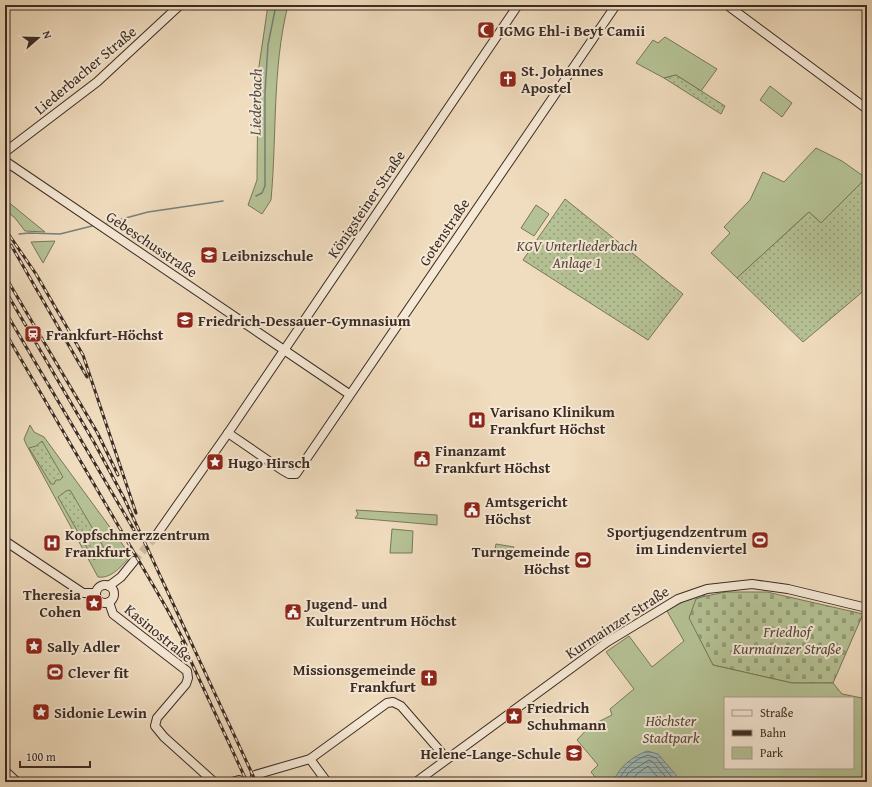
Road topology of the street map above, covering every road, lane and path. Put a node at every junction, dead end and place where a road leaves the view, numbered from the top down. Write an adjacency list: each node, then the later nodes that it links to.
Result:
1 (180, 5): 6 (main road, Liederbacher Straße)
2 (518, 5): 8 (main road, Königsteiner Straße)
3 (616, 5): 9 (main road, Gotenstraße)
4 (727, 5): 5 (main road)
5 (867, 109)
6 (5, 152)
7 (5, 162): 8 (main road, Gebeschusstraße)
8 (284, 349): 9 (main road, Gebeschusstraße); 10 (main road, Königsteiner Straße)
9 (349, 394): 10 (main road, Gotenstraße)
10 (228, 433): 11 (main road, Königsteiner Straße)
11 (155, 537)
12 (5, 541): 15 (main road)
13 (134, 561): 14 (main road)
14 (112, 589): 15 (main road); 16 (main road)
15 (96, 593): 16 (main road)
16 (109, 602): 25 (main road, Kasinostraße)
17 (867, 608): 19 (main road, Kurmainzer Straße)
18 (441, 752): 19 (main road); 20 (main road); 21 (main road)
19 (456, 752): 21 (main road, Kurmainzer Straße)
20 (310, 759): 23 (main road); 28 (main road)
21 (437, 766): 29 (main road, Kurmainzer Straße)
22 (5, 771): 24 (main road)
23 (255, 775)
24 (17, 782)
25 (214, 782)
26 (232, 782): 27 (main road)
27 (236, 782)
28 (327, 782)
29 (416, 782)

